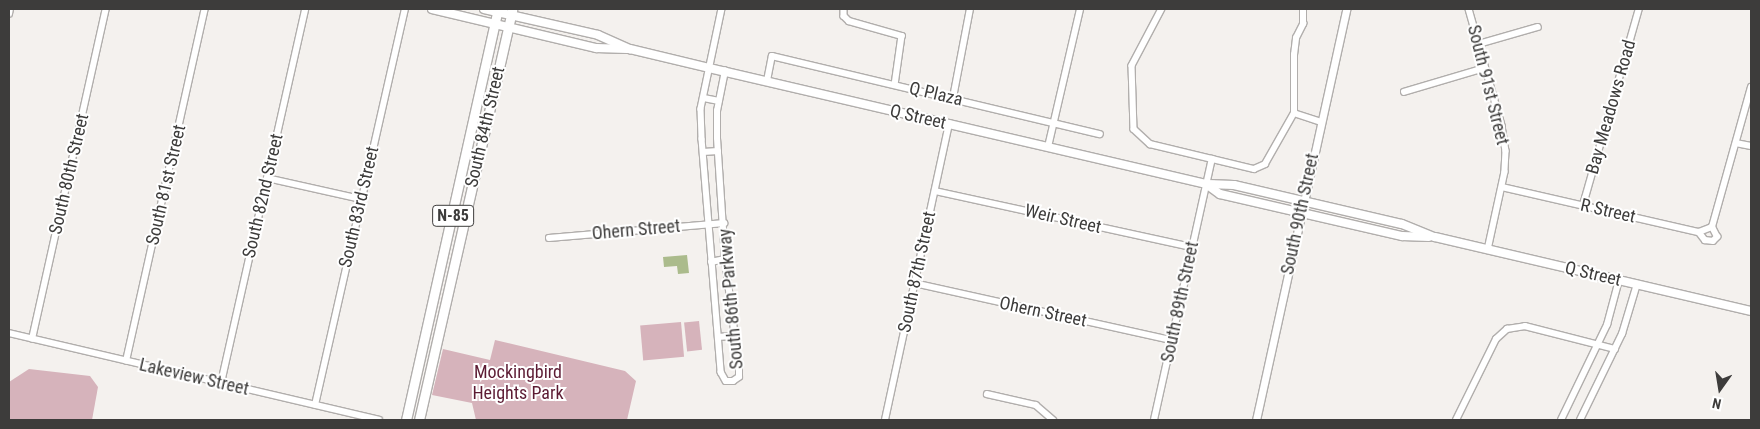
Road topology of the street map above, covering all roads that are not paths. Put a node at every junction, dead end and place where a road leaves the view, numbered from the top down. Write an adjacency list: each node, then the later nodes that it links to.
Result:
1 (10, 9): 19 (street)
2 (106, 9): 71 (street, South 80th Street)
3 (205, 9): 75 (street, South 81st Street)
4 (305, 9): 46 (street, South 82nd Street)
5 (405, 9): 50 (street, South 83rd Street)
6 (432, 9): 20 (main road, Q Street)
7 (484, 9): 17 (main road, Q Street)
8 (722, 9): 25 (street, South 86th Parkway)
9 (844, 9): 29 (street)
10 (970, 9): 33 (street)
11 (1080, 9): 37 (street)
12 (1162, 9): 45 (street)
13 (1303, 9): 35 (street)
14 (1346, 9): 36 (street, South 90th Street)
15 (1468, 9): 23 (street, South 91st Street)
16 (1638, 9): 52 (street, Bay Meadows Road)
17 (498, 10): 18 (main road, Q Street); 20 (main road, South 84th Street / N-85)
18 (511, 12): 21 (main road, South 84th Street / N-85); 24 (main road, Q Street)
19 (9, 14)
20 (495, 24): 21 (main road, Q Street); 80 (main road, South 84th Street / N-85)
21 (508, 26): 24 (main road, Q Street); 81 (main road, South 84th Street / N-85)
22 (1538, 27): 23 (street)
23 (1479, 44): 26 (street, South 91st Street)
24 (630, 49): 25 (main road, Q Street)
25 (709, 68): 27 (main road, Q Street); 32 (street, South 86th Parkway)
26 (1485, 68): 31 (street); 48 (street, South 91st Street)
27 (725, 71): 28 (main road, Q Street); 34 (street, South 86th Parkway)
28 (767, 81): 29 (street, Q Plaza); 38 (main road, Q Street)
29 (895, 85): 33 (street, Q Plaza)
30 (1751, 87): 40 (street)
31 (1404, 92)
32 (704, 98): 34 (street); 44 (street, South 86th Parkway)
33 (953, 98): 37 (street, Q Plaza)
34 (719, 101): 43 (street, South 86th Parkway)
35 (1294, 113): 36 (street); 45 (street)
36 (1321, 122): 51 (street, South 90th Street)
37 (1054, 123): 39 (street, Q Plaza); 42 (street)
38 (950, 124): 42 (main road, Q Street); 49 (street, South 87th Street)
39 (1100, 134)
40 (1736, 143): 41 (street); 56 (street)
41 (1751, 146)
42 (1048, 147): 47 (main road, Q Street)
43 (718, 151): 44 (street); 55 (street, South 86th Parkway)
44 (703, 152): 54 (street, South 86th Parkway)
45 (1212, 159): 47 (street, South 89th Street)
46 (267, 178): 50 (street); 76 (street, South 82nd Street)
47 (1206, 184): 51 (main road, Q Street); 53 (main road, Q Street); 60 (street, South 89th Street)
48 (1502, 187): 52 (street, R Street); 61 (street, South 91st Street)
49 (935, 190): 60 (street, Weir Street); 65 (street, South 87th Street)
50 (361, 199): 78 (street, South 83rd Street)
51 (1303, 201): 53 (street, South 90th Street); 59 (main road, Q Street)
52 (1583, 205): 57 (street, R Street)
53 (1301, 212): 59 (main road, Q Street); 85 (street, South 90th Street)
54 (708, 223): 55 (street, Ohern Street); 58 (street, Ohern Street); 63 (street, South 86th Parkway)
55 (724, 223): 62 (street, South 86th Parkway)
56 (1712, 227): 57 (street); 57 (street, R Street)
57 (1699, 232)
58 (549, 238)
59 (1435, 238): 61 (main road, Q Street)
60 (1192, 248): 72 (street, South 89th Street)
61 (1488, 250): 64 (main road, Q Street)
62 (725, 259): 63 (street); 69 (street, South 86th Parkway)
63 (711, 262): 70 (street, South 86th Parkway)
64 (1620, 280): 66 (main road, Q Street); 73 (street)
65 (914, 284): 72 (street, Ohern Street); 82 (street, South 87th Street)
66 (1636, 284): 67 (main road, Q Street); 74 (street)
67 (1751, 311)
68 (9, 333): 71 (street, Lakeview Street)
69 (734, 336): 70 (street); 70 (street, South 86th Parkway)
70 (718, 337)
71 (32, 339): 75 (street, Lakeview Street)
72 (1172, 340): 84 (street, South 89th Street)
73 (1598, 342): 74 (street); 86 (street); 87 (street)
74 (1615, 349): 88 (street)
75 (126, 361): 76 (street, Lakeview Street)
76 (221, 383): 78 (street, Lakeview Street)
77 (987, 394): 83 (street)
78 (315, 405): 79 (street, Lakeview Street)
79 (379, 420)
80 (406, 420)
81 (419, 420)
82 (885, 420)
83 (1053, 420)
84 (1154, 420)
85 (1256, 420)
86 (1456, 420)
87 (1561, 420)
88 (1580, 420)

